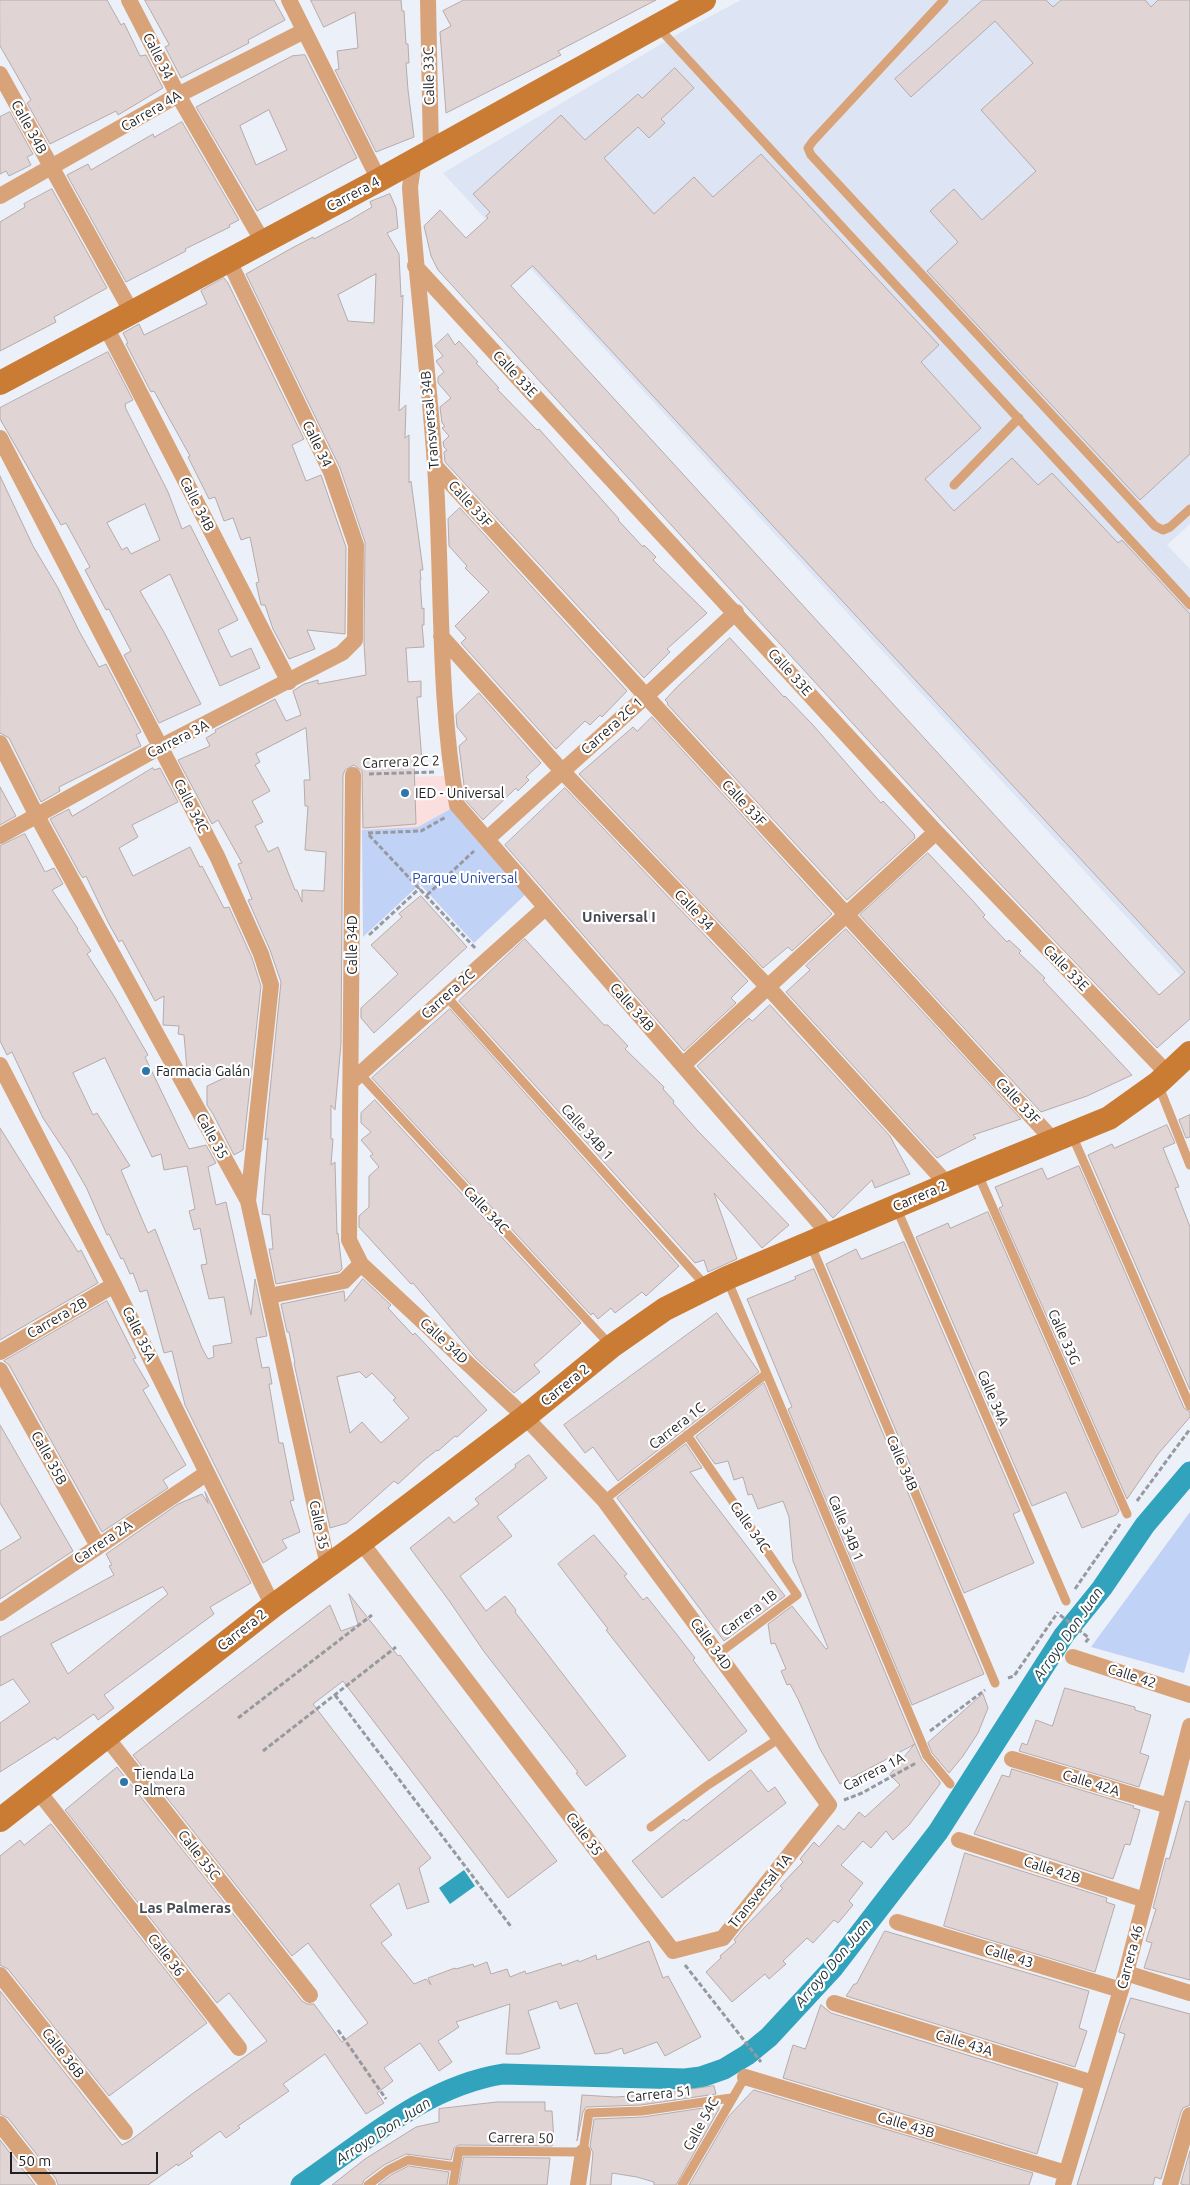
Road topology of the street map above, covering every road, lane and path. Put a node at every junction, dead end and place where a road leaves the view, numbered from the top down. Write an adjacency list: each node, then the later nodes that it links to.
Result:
1 (130, 0): 9 (street, Calle 34)
2 (289, 0): 7 (street)
3 (704, 0): 6 (street, Carrera 4)
4 (944, 0): 24 (lane)
5 (429, 1): 10 (street, Calle 33C)
6 (657, 26): 10 (street, Carrera 4); 20 (lane)
7 (304, 31): 9 (street, Carrera 4A); 12 (street)
8 (0, 74): 11 (street, Calle 34B)
9 (178, 95): 11 (street, Carrera 4A); 14 (street, Calle 34)
10 (423, 156): 12 (street, Carrera 4); 16 (street, Transversal 34B)
11 (52, 168): 13 (street, Carrera 4A); 17 (street, Calle 34B)
12 (379, 180): 14 (street, Carrera 4)
13 (0, 196)
14 (263, 242): 15 (street, Carrera 4)
15 (229, 260): 17 (street, Carrera 4); 28 (street, Calle 34)
16 (415, 266): 22 (street, Transversal 34B); 26 (street, Calle 33E)
17 (131, 311): 18 (street, Carrera 4)
18 (105, 325): 19 (street, Carrera 4); 29 (street, Calle 34B)
19 (0, 383)
20 (1019, 418): 23 (lane); 25 (lane)
21 (0, 438): 32 (street, Calle 34C)
22 (435, 466): 27 (street, Transversal 34B); 30 (street, Calle 33F)
23 (954, 484)
24 (1190, 509)
25 (1190, 604)
26 (736, 612): 30 (street, Carrera 2C 1); 40 (street, Calle 33E)
27 (441, 636): 33 (street, Calle 34); 34 (street, Transversal 34B)
28 (355, 640): 29 (street, Carrera 3A)
29 (289, 682): 32 (street, Carrera 3A)
30 (646, 696): 33 (street, Carrera 2C 1); 47 (street, Calle 33F)
31 (0, 742): 37 (street, Calle 35)
32 (160, 747): 37 (street, Carrera 3A); 61 (street, Calle 34C)
33 (562, 771): 43 (street, Carrera 2C 1); 50 (street, Calle 34)
34 (451, 772): 35 (path, Carrera 2C 2); 36 (street, Calle 34B)
35 (353, 775): 41 (street, Calle 34D)
36 (460, 809): 39 (path); 43 (street, Calle 34B)
37 (37, 816): 42 (street, Carrera 3A); 61 (street, Calle 35)
38 (418, 828): 39 (path)
39 (421, 831): 41 (path)
40 (936, 832): 47 (street); 56 (street, Calle 33E)
41 (361, 834): 44 (path); 48 (street, Calle 34D)
42 (0, 836)
43 (487, 839): 45 (path); 46 (street, Calle 34B)
44 (420, 888): 45 (path); 48 (path)
45 (426, 895): 49 (path)
46 (545, 908): 49 (street, Carrera 2C); 54 (street, Calle 34B)
47 (848, 915): 50 (street); 57 (street, Calle 33F)
48 (352, 950): 55 (street, Calle 34D)
49 (486, 960): 51 (street, Carrera 2C)
50 (766, 986): 54 (street); 60 (street, Calle 34)
51 (446, 996): 55 (street, Carrera 2C); 65 (lane, Calle 34B 1)
52 (1190, 1053): 56 (street, Carrera 2)
53 (0, 1065): 66 (street, Calle 35A)
54 (683, 1065): 63 (street, Calle 34B)
55 (356, 1077): 64 (street, Calle 34D); 68 (lane, Calle 34C)
56 (1163, 1079): 57 (street, Carrera 2); 58 (lane, Calle 33E)
57 (1062, 1136): 59 (street, Carrera 2); 72 (lane, Calle 33F)
58 (1190, 1165)
59 (977, 1172): 60 (street, Carrera 2); 77 (lane, Calle 33G)
60 (947, 1184): 62 (street, Carrera 2)
61 (248, 1201): 67 (street, Calle 35)
62 (895, 1207): 63 (street, Carrera 2); 82 (lane, Calle 34A)
63 (820, 1238): 65 (street, Carrera 2); 91 (lane, Calle 34B)
64 (361, 1264): 67 (street); 73 (street, Calle 34D)
65 (717, 1282): 68 (street, Carrera 2); 71 (lane, Calle 34B 1)
66 (114, 1285): 69 (street, Carrera 2B); 75 (street, Calle 35A)
67 (269, 1296): 80 (street, Calle 35)
68 (612, 1346): 73 (street, Carrera 2)
69 (0, 1352)
70 (0, 1370): 79 (street, Calle 35B)
71 (766, 1374): 74 (lane, Carrera 1C); 99 (lane, Calle 34B 1)
72 (1190, 1406)
73 (524, 1417): 76 (street, Calle 34D); 78 (street, Carrera 2)
74 (687, 1435): 76 (lane, Carrera 1C); 81 (lane, Calle 34C)
75 (207, 1473): 79 (street, Carrera 2A); 83 (street, Calle 35A)
76 (604, 1500): 89 (street, Calle 34D)
77 (1127, 1514)
78 (361, 1542): 80 (street, Carrera 2); 111 (street, Calle 35)
79 (98, 1546): 84 (street, Carrera 2A)
80 (328, 1566): 83 (street, Carrera 2)
81 (797, 1595): 89 (lane, Carrera 1B)
82 (1066, 1601)
83 (273, 1606): 96 (street, Carrera 2)
84 (0, 1613)
85 (1058, 1613): 87 (path)
86 (372, 1615): 94 (path)
87 (1089, 1638)
88 (396, 1647): 92 (path)
89 (718, 1654): 97 (street, Calle 34D)
90 (1074, 1657): 93 (street, Calle 42)
91 (995, 1682)
92 (335, 1695): 98 (path); 110 (path)
93 (1190, 1695)
94 (238, 1718)
95 (1190, 1726): 104 (street, Carrera 46)
96 (107, 1738): 102 (street, Carrera 2); 116 (street, Calle 35C)
97 (780, 1738): 103 (street, Calle 34D); 106 (lane)
98 (263, 1751)
99 (927, 1756): 101 (lane, Calle 34B 1); 103 (path, Carrera 1A)
100 (1012, 1759): 104 (street, Calle 42A)
101 (950, 1784)
102 (38, 1792): 105 (street, Carrera 2); 119 (street, Calle 36)
103 (829, 1805): 111 (street, Transversal 1A)
104 (1169, 1806): 108 (street, Carrera 46)
105 (0, 1820)
106 (651, 1828)
107 (959, 1840): 108 (street, Calle 42B)
108 (1145, 1900): 112 (street, Carrera 46)
109 (897, 1922): 114 (street, Calle 43)
110 (512, 1928)
111 (674, 1951): 120 (path)
112 (1126, 1973): 114 (street, Carrera 46); 115 (street)
113 (0, 1975): 127 (street, Calle 36B)
114 (1121, 1990): 122 (street, Carrera 46)
115 (1190, 1992)
116 (310, 1995)
117 (834, 2003): 122 (street, Calle 43A)
118 (338, 2030): 124 (path)
119 (239, 2048)
120 (766, 2069)
121 (745, 2077): 123 (lane, Calle 54C); 130 (street, Calle 43B)
122 (1093, 2083): 130 (street, Carrera 46)
123 (731, 2098): 128 (lane, Carrera 51); 135 (lane, Calle 54C)
124 (386, 2099)
125 (1190, 2115): 136 (street)
126 (0, 2124): 131 (street)
127 (125, 2132)
128 (583, 2152): 129 (lane, Carrera 50); 134 (street)
129 (456, 2166): 132 (lane); 133 (lane)
130 (1065, 2179)
131 (48, 2185)
132 (368, 2185)
133 (453, 2185)
134 (578, 2185)
135 (682, 2185)
136 (1170, 2185)

